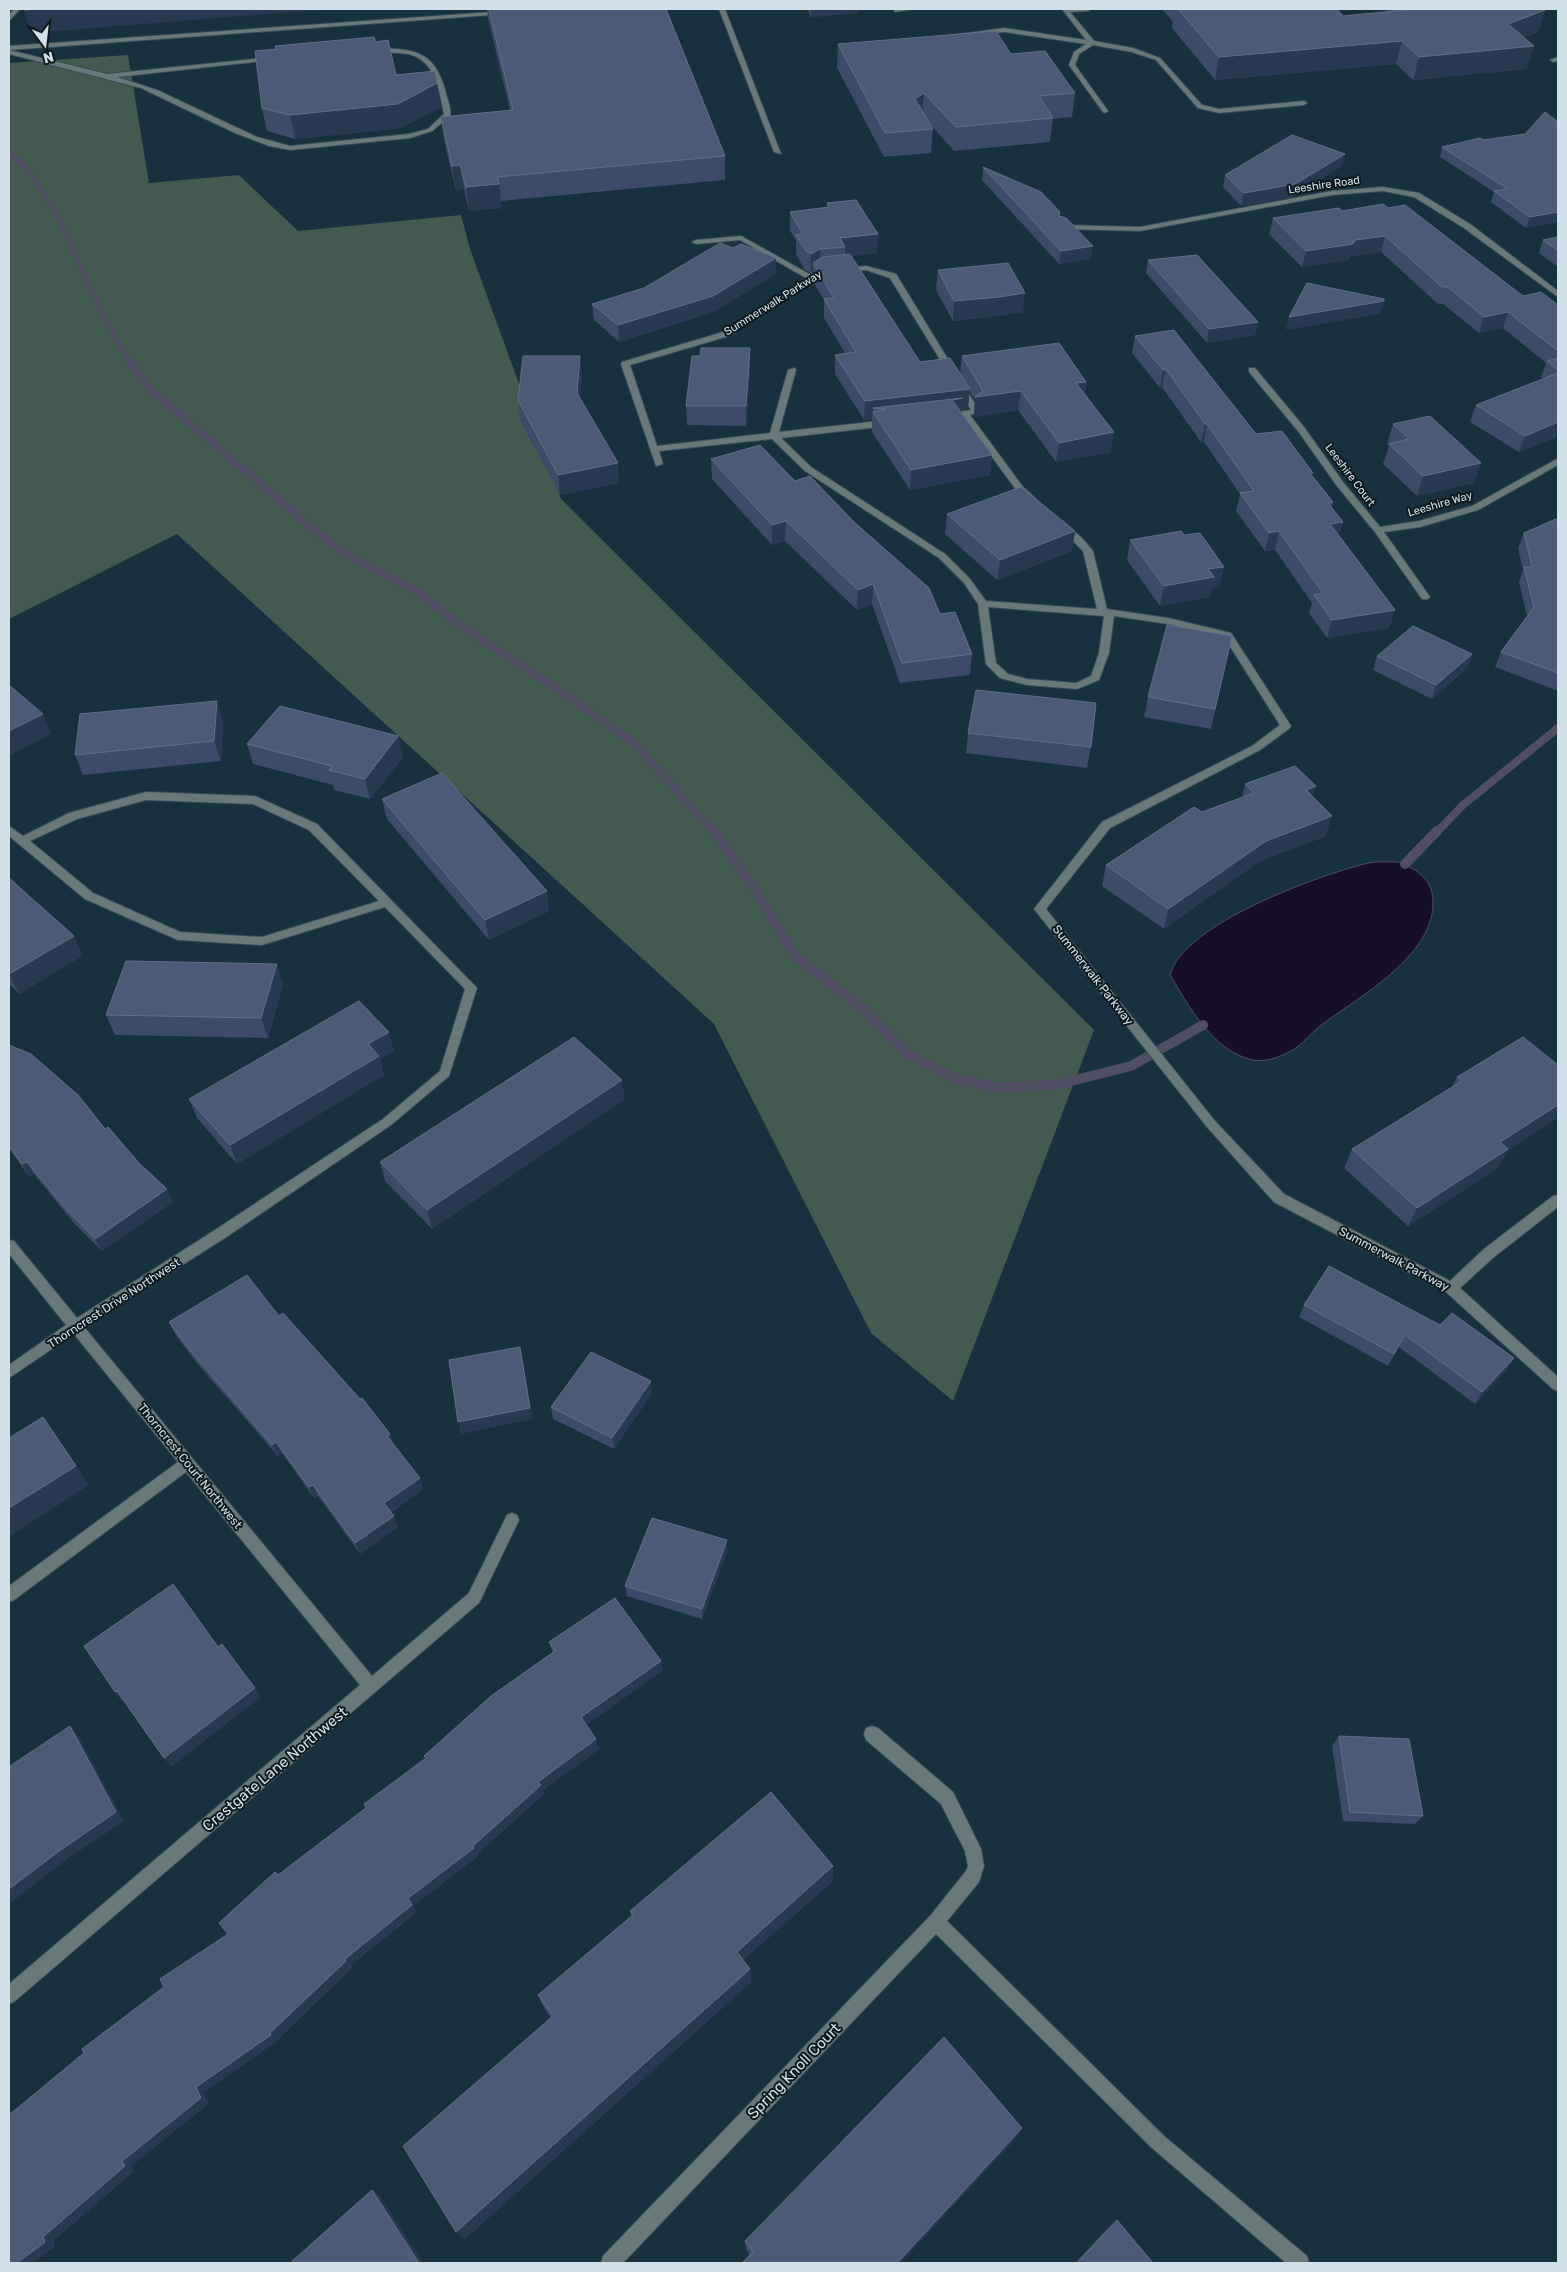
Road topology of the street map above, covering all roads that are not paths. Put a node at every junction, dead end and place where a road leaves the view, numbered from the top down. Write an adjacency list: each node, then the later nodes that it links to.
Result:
1 (17, 9): 8 (street)
2 (722, 9): 18 (street)
3 (911, 9): 5 (street)
4 (1088, 9): 6 (street)
5 (896, 10)
6 (1066, 10): 10 (street)
7 (517, 12): 11 (street)
8 (9, 19)
9 (934, 38): 10 (street)
10 (1092, 43): 16 (street); 17 (street)
11 (9, 48)
12 (361, 50): 15 (street)
13 (9, 52): 15 (street)
14 (283, 57): 15 (street)
15 (107, 76)
16 (1304, 103)
17 (1106, 111)
18 (778, 152)
19 (1062, 227): 22 (street, Leeshire Road)
20 (696, 242): 21 (street)
21 (811, 278): 25 (street, Summerwalk Parkway); 29 (street, Summerwalk Parkway)
22 (1558, 295)
23 (792, 370): 28 (street)
24 (1252, 370): 34 (street, Leeshire Court)
25 (965, 414): 26 (street); 32 (street)
26 (936, 417)
27 (896, 422): 28 (street)
28 (774, 436): 29 (street); 36 (street)
29 (654, 449): 31 (street, Summerwalk Parkway)
30 (1558, 462): 34 (street, Leeshire Way)
31 (659, 464)
32 (1041, 507)
33 (1055, 520): 37 (street)
34 (1378, 530): 35 (street, Leeshire Court)
35 (1425, 597)
36 (983, 604): 37 (street, Summerwalk Parkway); 37 (street)
37 (1105, 613): 43 (street, Summerwalk Parkway)
38 (9, 830): 39 (street)
39 (23, 840): 40 (street); 40 (street)
40 (386, 902): 44 (street, Thorncrest Drive Northwest)
41 (1558, 1200): 43 (street)
42 (9, 1245): 44 (street, Thorncrest Court Northwest)
43 (1451, 1288): 46 (street, Summerwalk Parkway)
44 (75, 1326): 45 (street, Thorncrest Drive Northwest); 47 (street, Thorncrest Court Northwest)
45 (9, 1372)
46 (1558, 1385)
47 (188, 1463): 49 (street); 50 (street, Thorncrest Court Northwest)
48 (512, 1520): 50 (street, Crestgate Lane Northwest)
49 (9, 1595)
50 (371, 1687): 53 (street, Crestgate Lane Northwest)
51 (872, 1734): 52 (street, Spring Knoll Court)
52 (936, 1922): 54 (street, Spring Knoll Court); 55 (street)
53 (9, 1995)
54 (610, 2263)
55 (1300, 2263)

